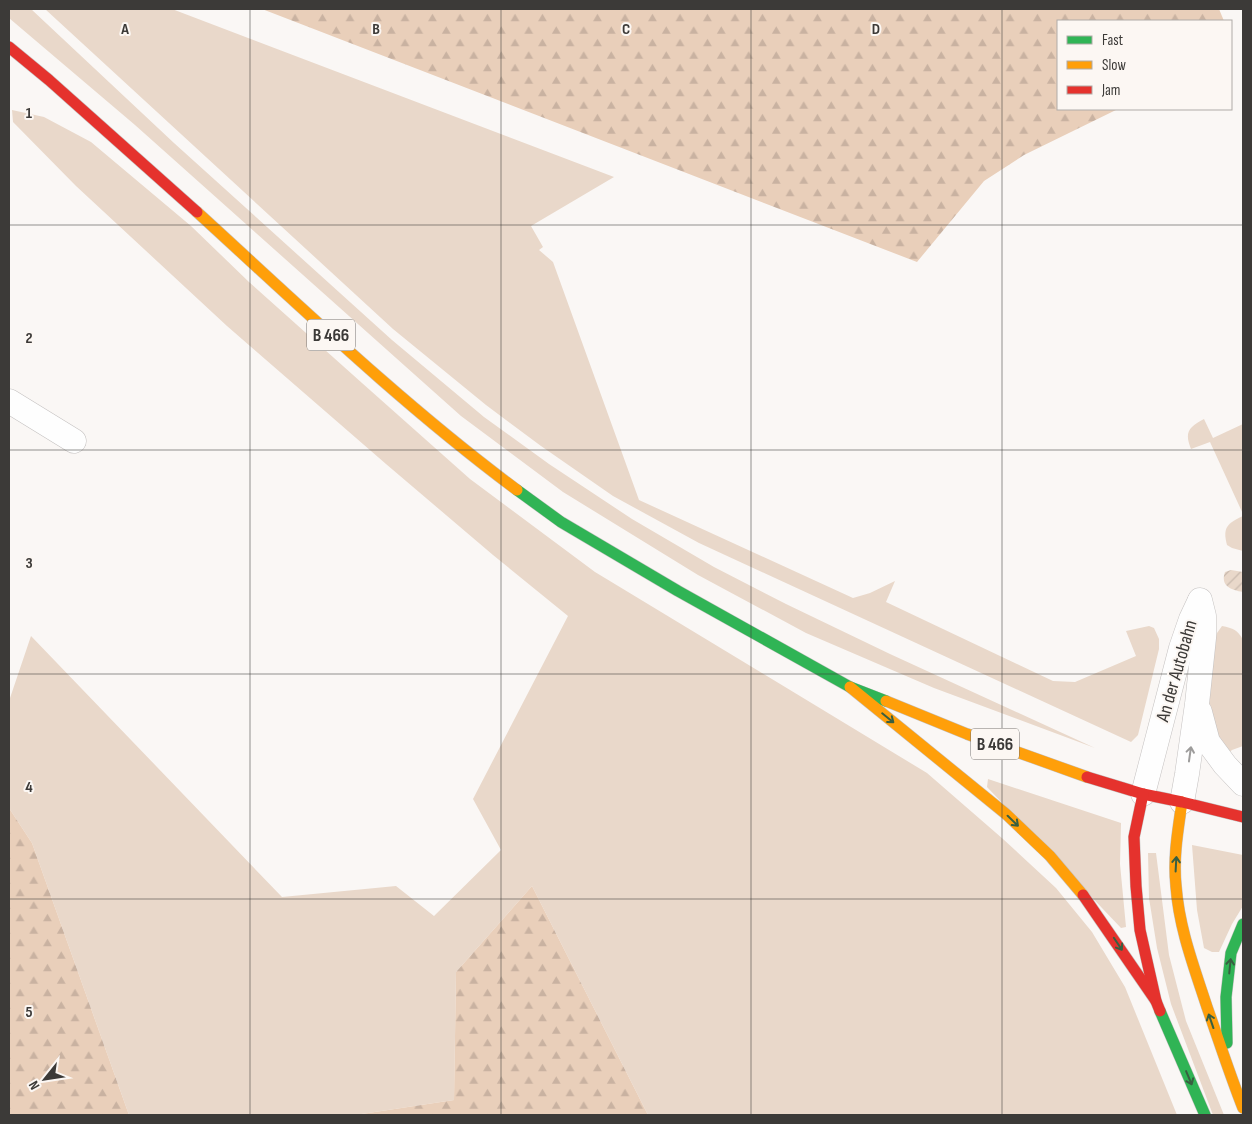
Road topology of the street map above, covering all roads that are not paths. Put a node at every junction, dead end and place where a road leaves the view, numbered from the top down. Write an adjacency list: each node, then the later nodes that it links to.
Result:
1 (9, 47): 4 (main road, B 466)
2 (9, 401): 3 (street)
3 (74, 441)
4 (850, 687): 7 (main road, B 466); 11 (main road, one-way to 11)
5 (1197, 704): 6 (street); 7 (street, An der Autobahn); 8 (street, An der Autobahn, one-way to 5)
6 (1243, 784)
7 (1143, 794): 8 (main road, B 466); 11 (main road)
8 (1182, 802): 9 (main road, B 466); 12 (main road, one-way to 8)
9 (1243, 817)
10 (1243, 924): 12 (main road, one-way to 10)
11 (1156, 1001): 14 (main road, one-way to 14)
12 (1228, 1067): 13 (main road)
13 (1243, 1108)
14 (1205, 1115)

